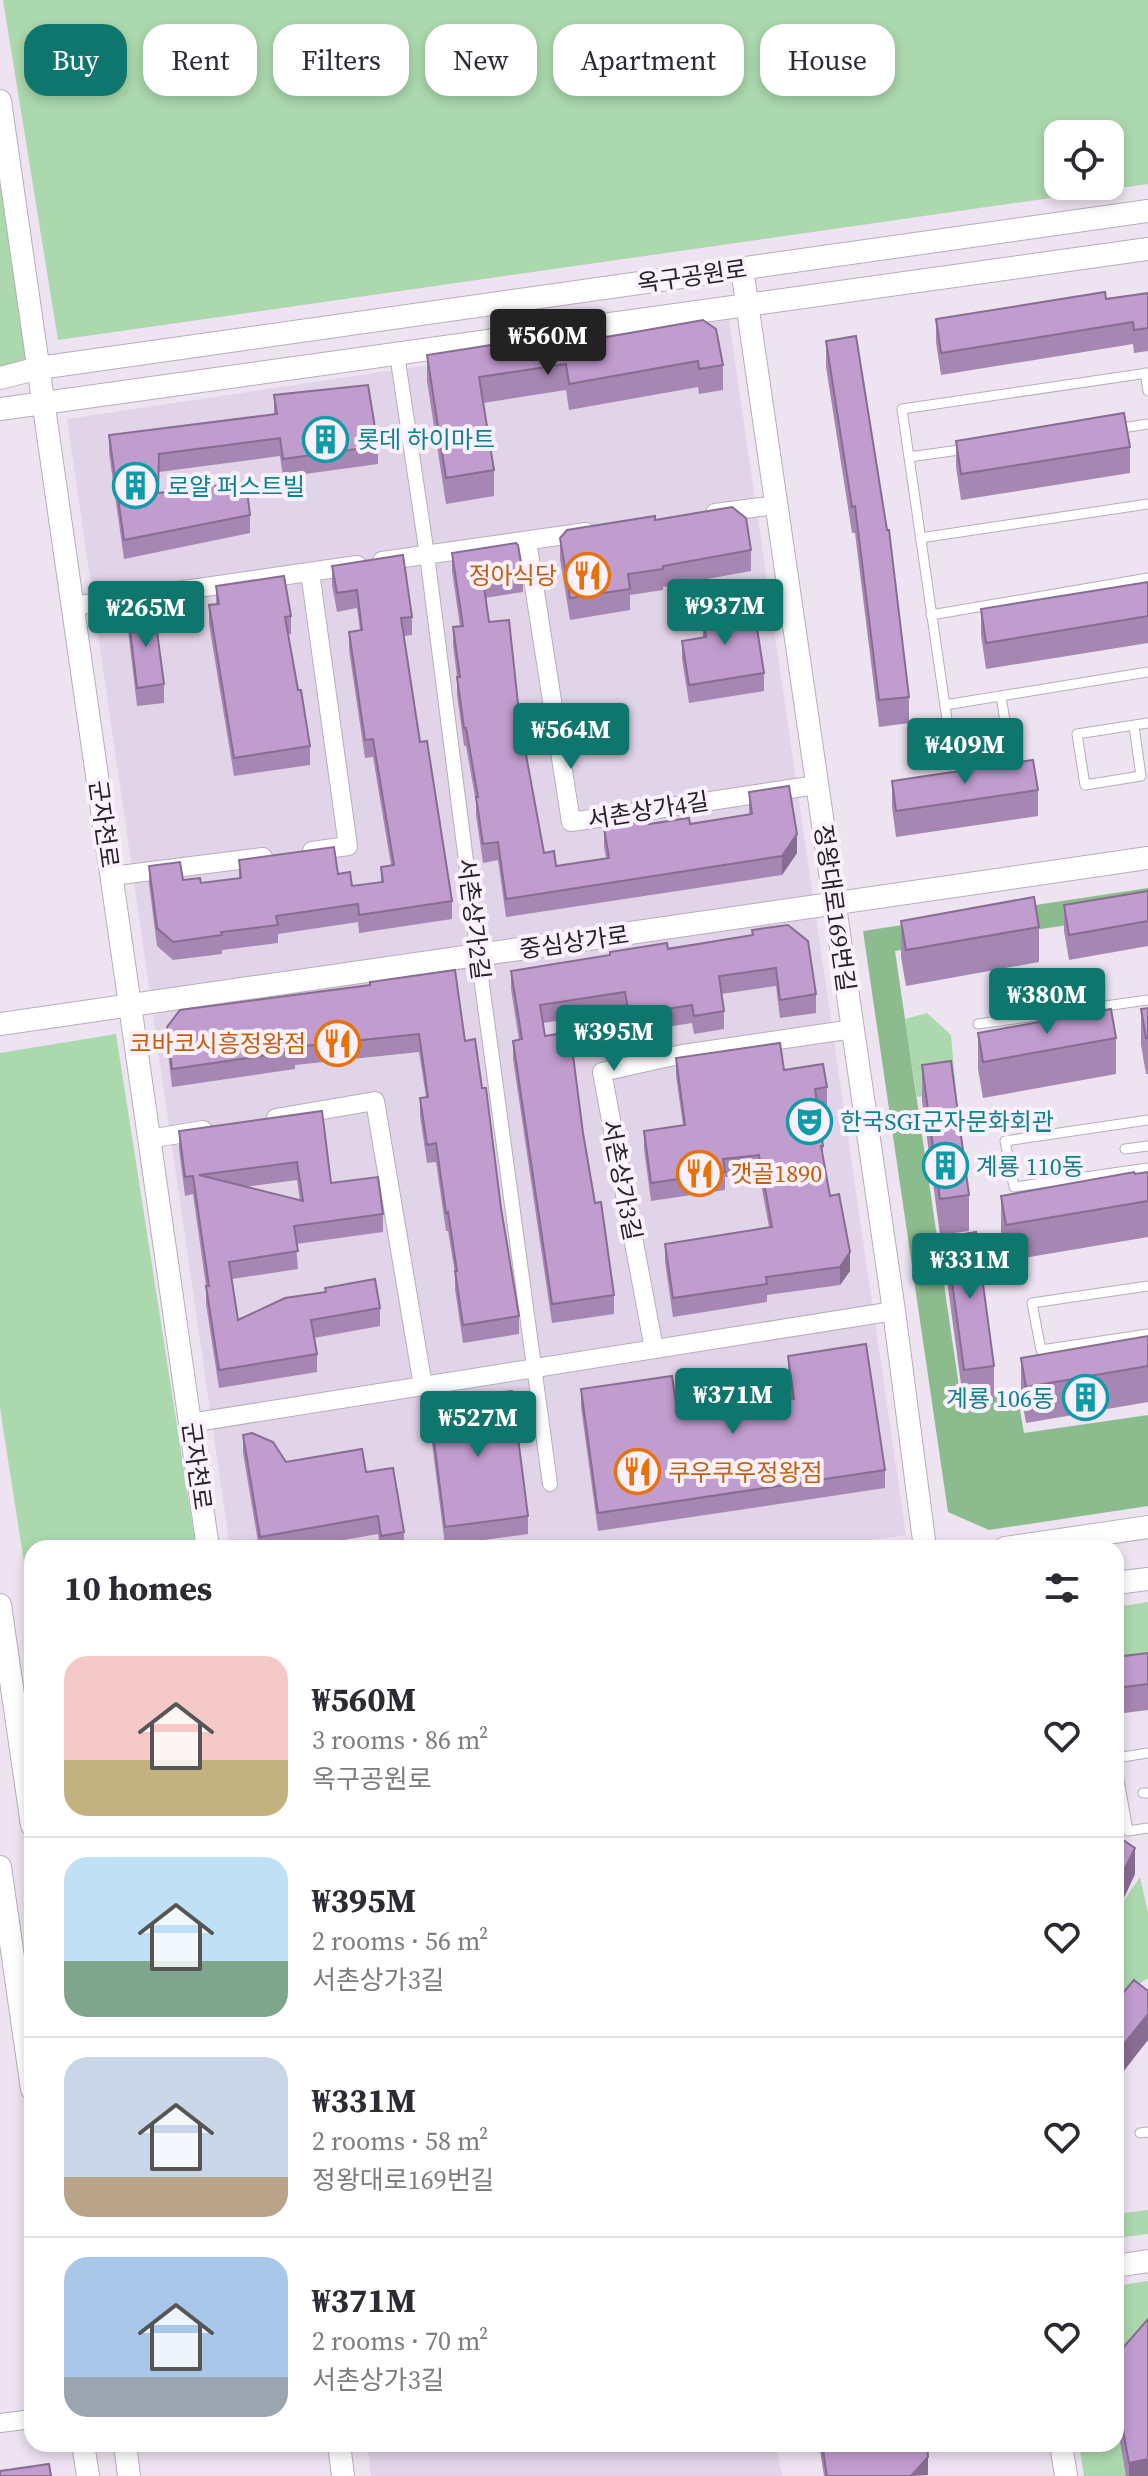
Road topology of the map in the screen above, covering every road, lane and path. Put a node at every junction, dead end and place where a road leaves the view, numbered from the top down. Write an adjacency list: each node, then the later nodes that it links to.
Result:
1 (0, 101): 7 (street, 군자천로)
2 (1148, 211): 4 (street, 옥구공원로)
3 (1148, 249): 5 (street, 옥구공원로)
4 (742, 269): 5 (street, 정왕대로169번길); 7 (street, 옥구공원로)
5 (746, 305): 6 (street, 옥구공원로); 18 (street, 정왕대로169번길)
6 (397, 354): 11 (street, 옥구공원로); 23 (street, 서촌상가2길)
7 (39, 368): 9 (street, 옥구공원로); 11 (street, 군자천로)
8 (1147, 373): 10 (lane); 16 (lane)
9 (0, 378)
10 (1148, 391)
11 (44, 403): 12 (street, 옥구공원로); 26 (street, 군자천로)
12 (0, 409)
13 (1148, 424): 14 (lane)
14 (1103, 430)
15 (983, 447): 16 (lane)
16 (909, 457): 21 (lane)
17 (1148, 504): 21 (lane)
18 (775, 505): 19 (street); 33 (street, 정왕대로169번길)
19 (698, 516)
20 (605, 529): 22 (street)
21 (920, 538): 27 (lane)
22 (527, 541): 23 (street); 33 (street, 서촌상가4길)
23 (427, 555): 24 (street); 37 (street, 서촌상가2길)
24 (310, 572): 26 (street); 35 (street)
25 (1148, 578): 27 (lane)
26 (73, 606): 35 (street, 군자천로)
27 (931, 615): 30 (lane)
28 (1148, 672): 29 (lane)
29 (1001, 696): 30 (lane); 30 (lane)
30 (945, 705)
31 (1148, 723): 32 (lane)
32 (1134, 726): 32 (lane)
33 (816, 785): 36 (street, 정왕대로169번길)
34 (1148, 858): 36 (street, 중심상가로)
35 (112, 876): 39 (street, 군자천로)
36 (834, 905): 37 (street, 중심상가로); 42 (street, 정왕대로169번길)
37 (478, 955): 39 (street, 중심상가로); 54 (street, 서촌상가2길)
38 (1148, 1000): 41 (lane)
39 (130, 1006): 40 (street, 중심상가로); 46 (street, 군자천로)
40 (0, 1024)
41 (978, 1024)
42 (853, 1029): 51 (street, 정왕대로169번길); 53 (street, 서촌상가3길)
43 (1148, 1120): 49 (lane)
44 (259, 1121): 55 (street)
45 (228, 1126): 46 (street)
46 (149, 1139): 56 (street, 군자천로)
47 (1148, 1146): 48 (lane)
48 (1125, 1149)
49 (1148, 1168)
50 (1148, 1286): 52 (lane)
51 (894, 1311): 53 (street); 60 (street, 정왕대로169번길)
52 (1148, 1334)
53 (654, 1349): 54 (street)
54 (535, 1368): 55 (street); 57 (street, 서촌상가2길)
55 (423, 1386): 56 (street)
56 (190, 1423): 59 (street, 군자천로)
57 (550, 1484)
58 (1148, 1527): 61 (street)
59 (207, 1540)
60 (924, 1540)
61 (1059, 1540)
62 (1148, 1579): 63 (street)
63 (1124, 1582)
64 (0, 1605): 65 (street)
65 (15, 1692): 66 (street)
66 (17, 1743): 69 (street)
67 (1148, 1753): 68 (lane)
68 (1124, 1758)
69 (24, 1781)
70 (1124, 1818): 71 (lane)
71 (1148, 1828)
72 (0, 1867): 73 (street)
73 (3, 1911): 74 (street)
74 (24, 2040)
75 (1148, 2261): 76 (street)
76 (1124, 2265)
77 (24, 2420): 78 (street)
78 (0, 2423)
79 (84, 2452): 83 (street)
80 (126, 2452): 84 (street)
81 (340, 2452): 85 (street)
82 (1062, 2452): 86 (street)
83 (88, 2476)
84 (129, 2476)
85 (343, 2476)
86 (1066, 2476)

